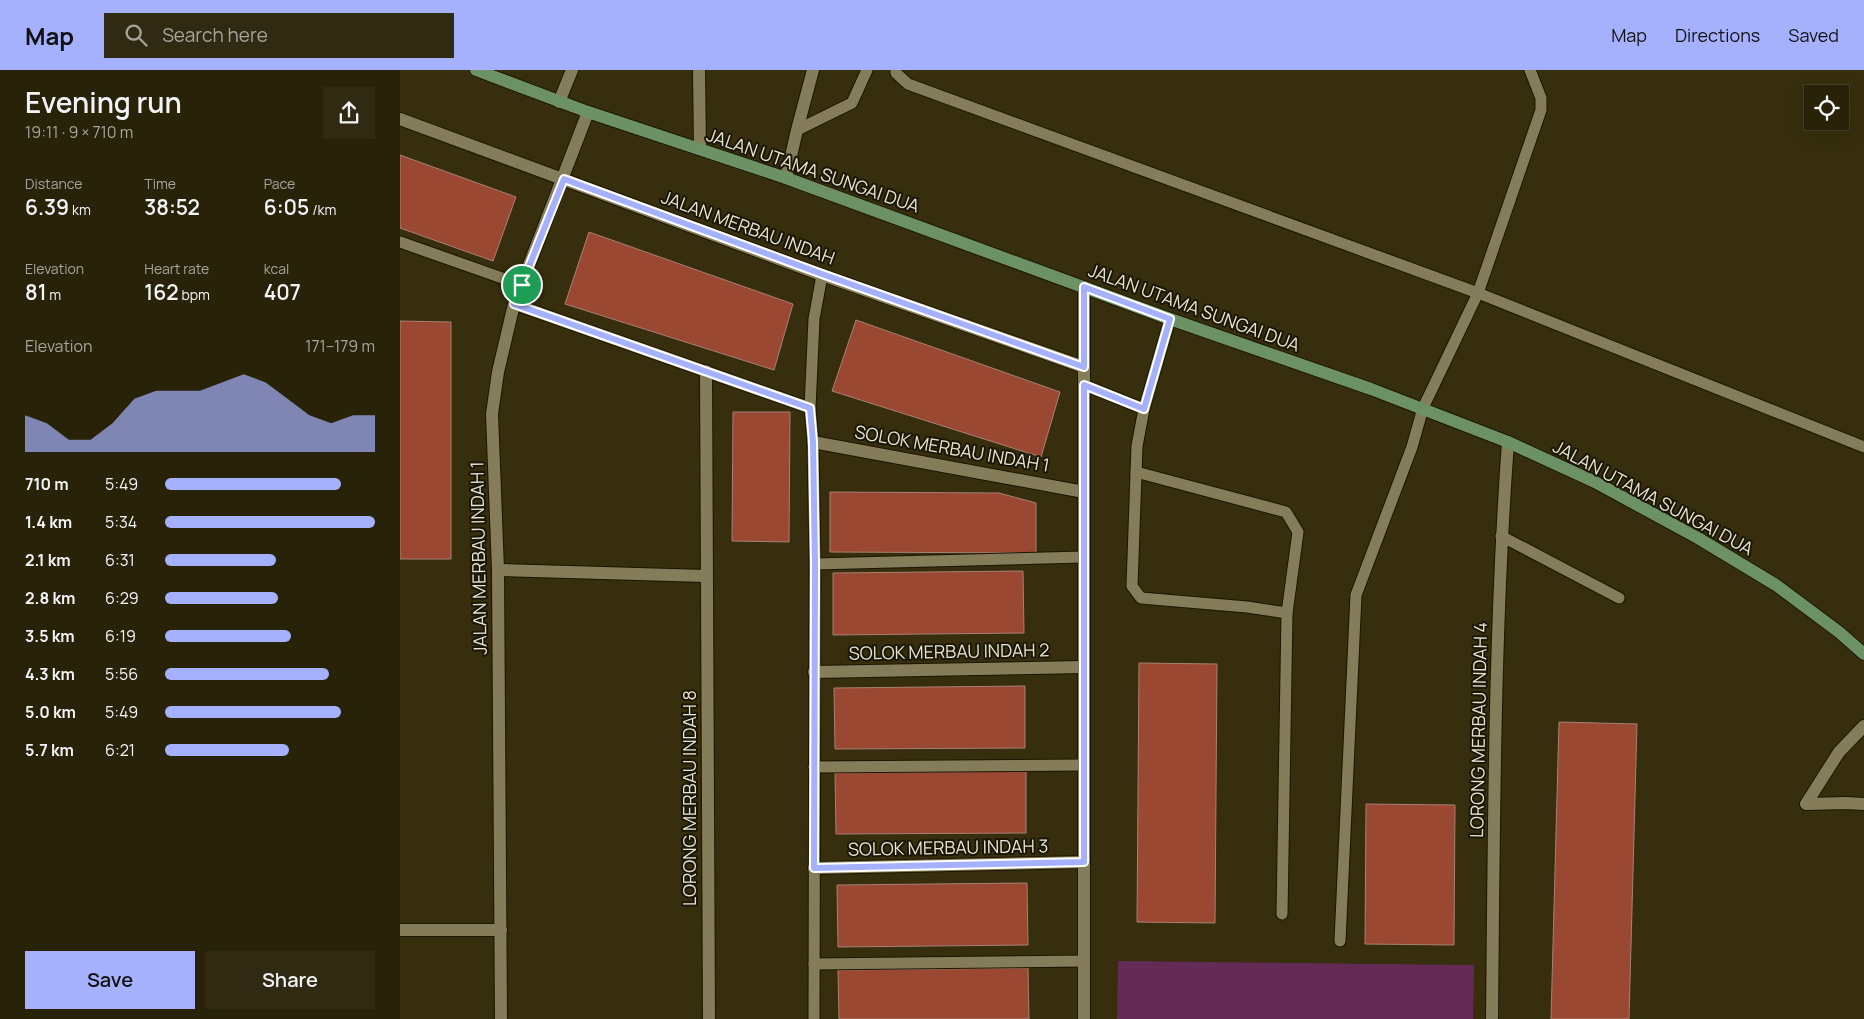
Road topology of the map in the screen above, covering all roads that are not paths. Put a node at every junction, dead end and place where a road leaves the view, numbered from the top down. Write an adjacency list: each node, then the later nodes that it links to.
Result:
1 (476, 70): 8 (main road, JALAN UTAMA SUNGAI DUA)
2 (572, 70): 8 (street)
3 (699, 70): 12 (street)
4 (814, 70): 11 (street)
5 (867, 70): 11 (lane)
6 (896, 70): 19 (lane)
7 (1530, 70): 19 (lane)
8 (559, 102): 9 (main road, JALAN UTAMA SUNGAI DUA)
9 (588, 112): 12 (main road, JALAN UTAMA SUNGAI DUA); 14 (street, JALAN MERBAU INDAH 1)
10 (400, 120): 14 (street, JALAN MERBAU INDAH)
11 (797, 130): 13 (street)
12 (700, 149): 13 (main road, JALAN UTAMA SUNGAI DUA)
13 (786, 178): 18 (main road, JALAN UTAMA SUNGAI DUA)
14 (564, 179): 16 (street, JALAN MERBAU INDAH); 17 (street, JALAN MERBAU INDAH 1)
15 (400, 242): 17 (lane)
16 (822, 274): 22 (street, JALAN MERBAU INDAH); 25 (lane)
17 (522, 285): 20 (street, JALAN MERBAU INDAH 1)
18 (1084, 287): 21 (main road, JALAN UTAMA SUNGAI DUA); 22 (street)
19 (1478, 294): 26 (lane); 30 (lane)
20 (514, 304): 23 (lane); 36 (street, JALAN MERBAU INDAH 1)
21 (1170, 319): 26 (main road, JALAN UTAMA SUNGAI DUA); 27 (lane)
22 (1084, 367): 24 (street)
23 (706, 371): 25 (lane); 37 (street, LORONG MERBAU INDAH 8)
24 (1084, 385): 27 (lane); 32 (street)
25 (810, 408): 28 (lane)
26 (1423, 408): 29 (main road, JALAN UTAMA SUNGAI DUA); 52 (lane)
27 (1144, 409): 31 (lane)
28 (813, 442): 32 (street, SOLOK MERBAU INDAH 1); 35 (lane)
29 (1508, 442): 33 (street, LORONG MERBAU INDAH 4); 40 (main road, JALAN UTAMA SUNGAI DUA)
30 (1864, 447)
31 (1136, 472): 39 (lane); 39 (lane)
32 (1084, 492): 34 (street)
33 (1501, 536): 38 (lane); 59 (street, LORONG MERBAU INDAH 4)
34 (1084, 558): 35 (lane); 41 (street)
35 (815, 564): 42 (lane)
36 (498, 570): 37 (street); 51 (street, JALAN MERBAU INDAH 1)
37 (706, 576): 56 (street, LORONG MERBAU INDAH 8)
38 (1619, 598)
39 (1287, 613): 49 (lane)
40 (1864, 654)
41 (1084, 667): 42 (street, SOLOK MERBAU INDAH 2); 44 (street)
42 (814, 672): 45 (lane)
43 (1864, 726): 46 (street)
44 (1084, 765): 45 (lane); 47 (street)
45 (814, 767): 48 (lane)
46 (1864, 804)
47 (1084, 862): 48 (street, SOLOK MERBAU INDAH 3); 53 (street)
48 (814, 868): 54 (lane)
49 (1282, 914)
50 (400, 930): 51 (street)
51 (501, 930): 55 (street, JALAN MERBAU INDAH 1)
52 (1340, 941)
53 (1084, 961): 54 (lane); 58 (street)
54 (814, 964): 57 (lane)
55 (501, 1019)
56 (709, 1019)
57 (814, 1019)
58 (1084, 1019)
59 (1492, 1019)

